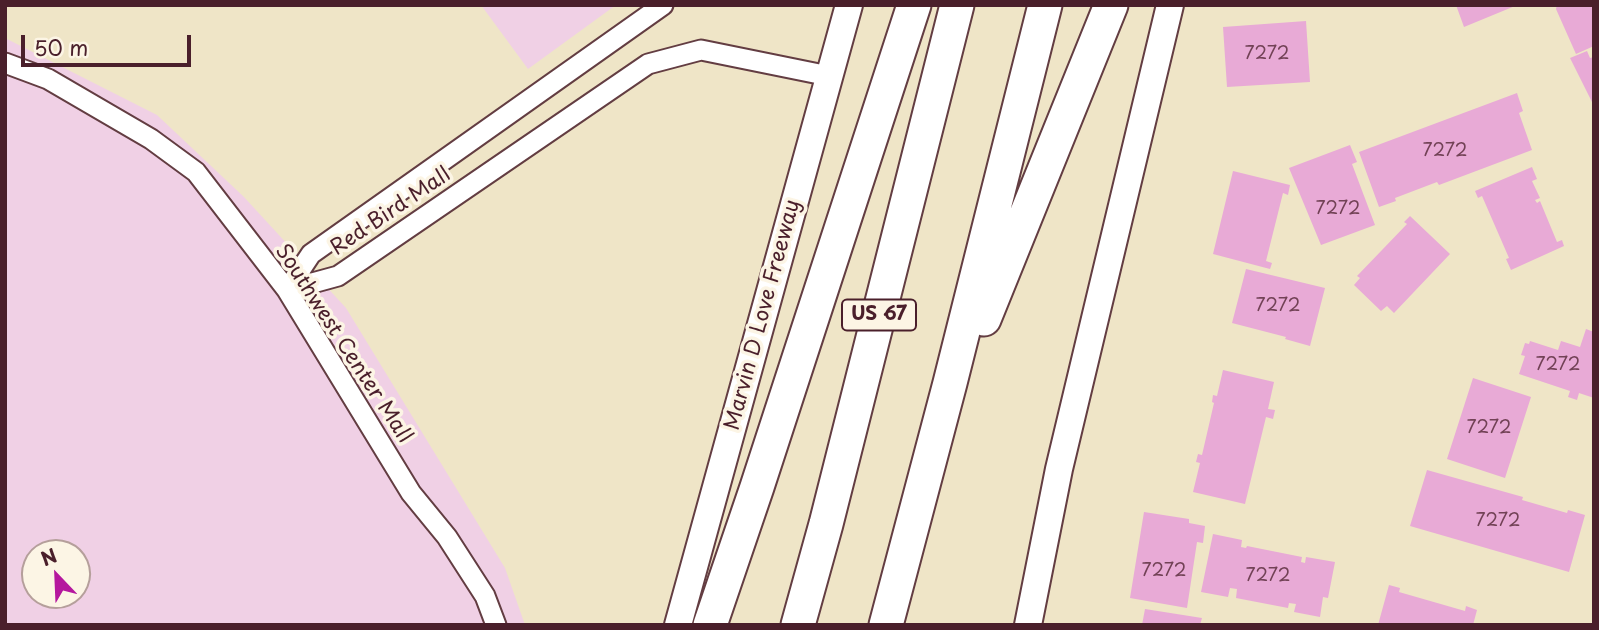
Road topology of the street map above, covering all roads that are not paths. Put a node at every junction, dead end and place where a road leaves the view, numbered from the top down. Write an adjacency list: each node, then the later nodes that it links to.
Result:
1 (663, 5): 10 (street, Red Bird Mall)
2 (849, 5): 9 (main road, Marvin D Love Freeway)
3 (914, 5): 14 (highway)
4 (957, 5): 15 (highway, US 67)
5 (1045, 5): 11 (highway)
6 (1111, 5): 11 (highway)
7 (1170, 5): 17 (main road)
8 (5, 63): 10 (street, Southwest Center Mall)
9 (829, 76): 10 (street, Red Bird Mall); 13 (main road, Marvin D Love Freeway)
10 (287, 290): 12 (street, Southwest Center Mall)
11 (950, 383): 16 (highway)
12 (496, 625)
13 (678, 625)
14 (710, 625)
15 (798, 625)
16 (886, 625)
17 (1028, 625)

